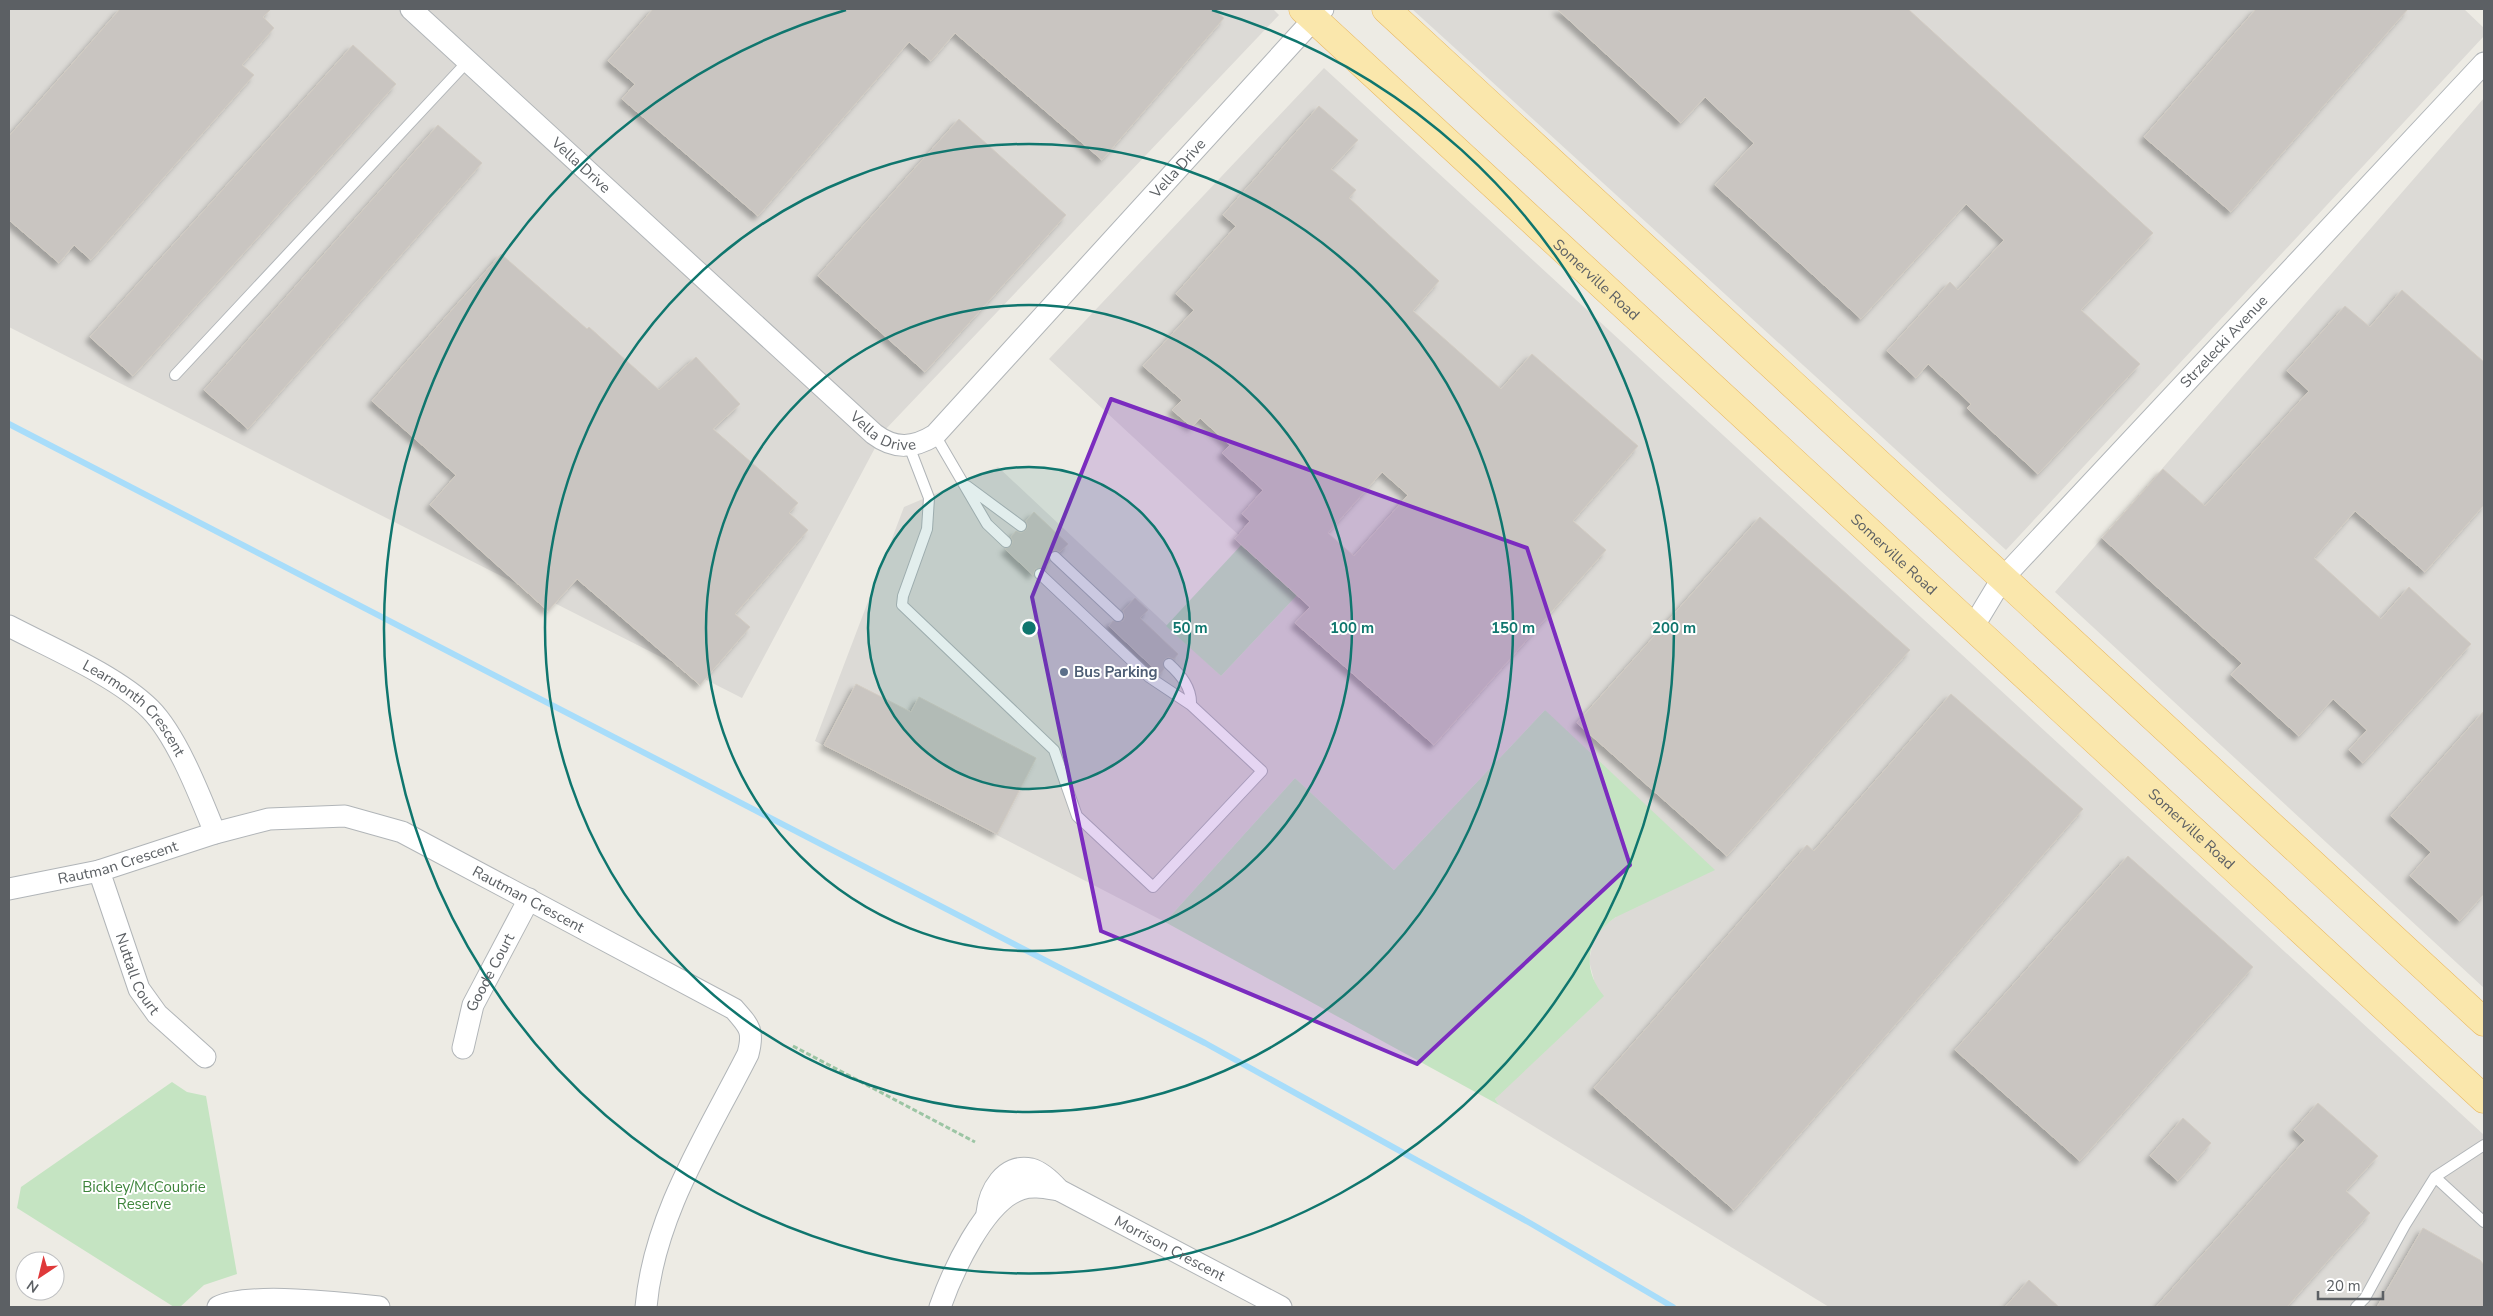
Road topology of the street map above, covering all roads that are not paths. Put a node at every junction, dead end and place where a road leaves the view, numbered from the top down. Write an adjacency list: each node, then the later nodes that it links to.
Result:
1 (411, 9): 4 (street, Vella Drive)
2 (1386, 9): 14 (main road)
3 (1313, 12): 7 (street, Vella Drive); 17 (main road, Somerville Road)
4 (468, 61): 6 (lane); 8 (street, Vella Drive)
5 (2484, 64): 14 (street, Strzelecki Avenue)
6 (174, 375)
7 (935, 435): 8 (street, Vella Drive); 9 (lane)
8 (909, 446): 19 (lane)
9 (963, 482): 10 (lane); 11 (lane)
10 (1021, 526)
11 (1006, 542)
12 (1055, 558): 15 (lane)
13 (1040, 574): 19 (lane)
14 (2002, 579): 17 (street, Strzelecki Avenue); 24 (main road)
15 (1118, 616)
16 (9, 626): 20 (street, Learmonth Crescent)
17 (1973, 627): 27 (main road, Somerville Road)
18 (1169, 664): 19 (lane)
19 (1191, 705)
20 (215, 833): 21 (street, Rautman Crescent); 23 (street, Rautman Crescent)
21 (99, 871): 22 (street, Rautman Crescent); 26 (street, Nuttall Court)
22 (9, 889)
23 (529, 899): 25 (street, Goode Court); 31 (street, Rautman Crescent)
24 (2484, 1022)
25 (463, 1048)
26 (205, 1057)
27 (2484, 1099)
28 (2484, 1145): 29 (lane)
29 (2435, 1177): 30 (lane); 36 (lane)
30 (2484, 1222)
31 (645, 1304)
32 (218, 1307): 33 (street)
33 (379, 1307)
34 (940, 1307): 35 (street, Morrison Crescent)
35 (1281, 1307)
36 (2356, 1307)

